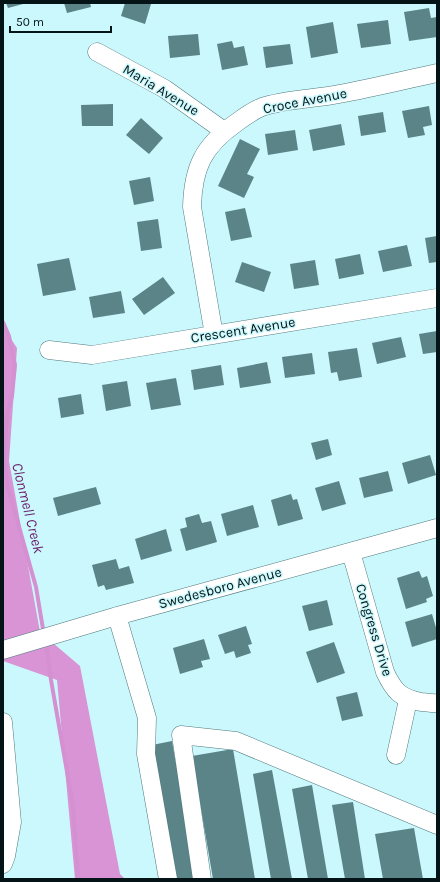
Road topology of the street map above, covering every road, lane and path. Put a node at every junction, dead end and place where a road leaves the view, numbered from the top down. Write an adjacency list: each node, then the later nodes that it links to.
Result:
1 (97, 52): 3 (street, Maria Avenue)
2 (437, 73): 3 (street, Croce Avenue)
3 (224, 131): 5 (street, Croce Avenue)
4 (437, 298): 5 (street, Crescent Avenue)
5 (214, 335): 6 (street, Crescent Avenue)
6 (49, 350)
7 (437, 528): 8 (street, Swedesboro Avenue)
8 (350, 552): 9 (street, Swedesboro Avenue); 11 (street, Congress Drive)
9 (117, 616): 10 (street, Swedesboro Avenue); 17 (street)
10 (3, 650)
11 (408, 700): 12 (street); 14 (street)
12 (435, 703)
13 (3, 722): 16 (street)
14 (396, 755)
15 (437, 825): 18 (street)
16 (3, 864)
17 (168, 879)
18 (202, 879)

